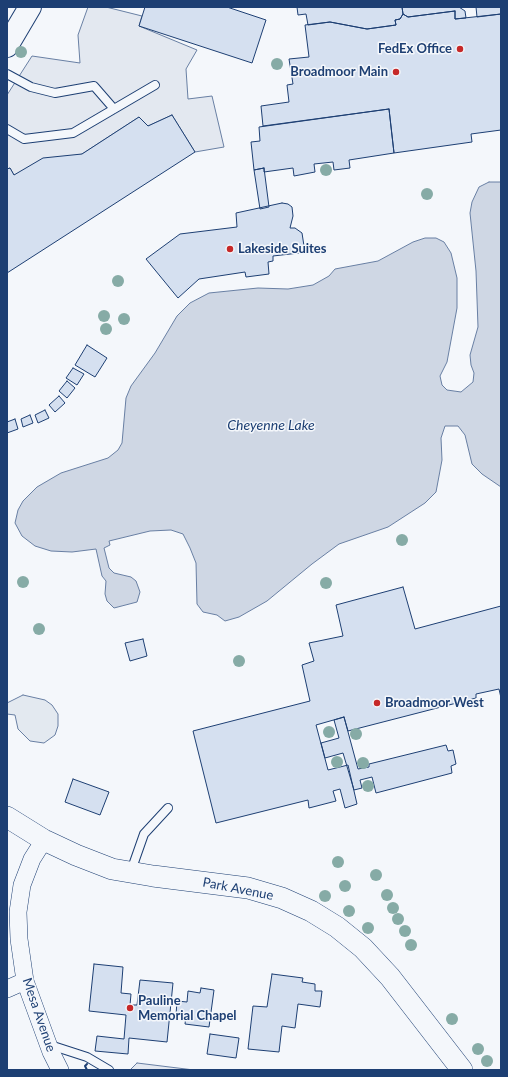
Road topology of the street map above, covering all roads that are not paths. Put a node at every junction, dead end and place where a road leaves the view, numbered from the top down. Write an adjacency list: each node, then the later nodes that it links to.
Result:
1 (30, 7): 2 (main road)
2 (7, 46)
3 (7, 74): 5 (lane)
4 (155, 86): 5 (lane)
5 (114, 109): 6 (lane)
6 (7, 129)
7 (168, 808): 10 (lane)
8 (7, 817): 9 (street)
9 (44, 840): 10 (street, Park Avenue); 11 (street, Mesa Avenue)
10 (130, 872): 16 (street, Park Avenue)
11 (25, 981): 12 (street); 13 (street, Mesa Avenue)
12 (7, 989)
13 (48, 1044): 14 (street, Mesa Avenue); 15 (lane)
14 (60, 1070)
15 (109, 1070)
16 (462, 1070)

